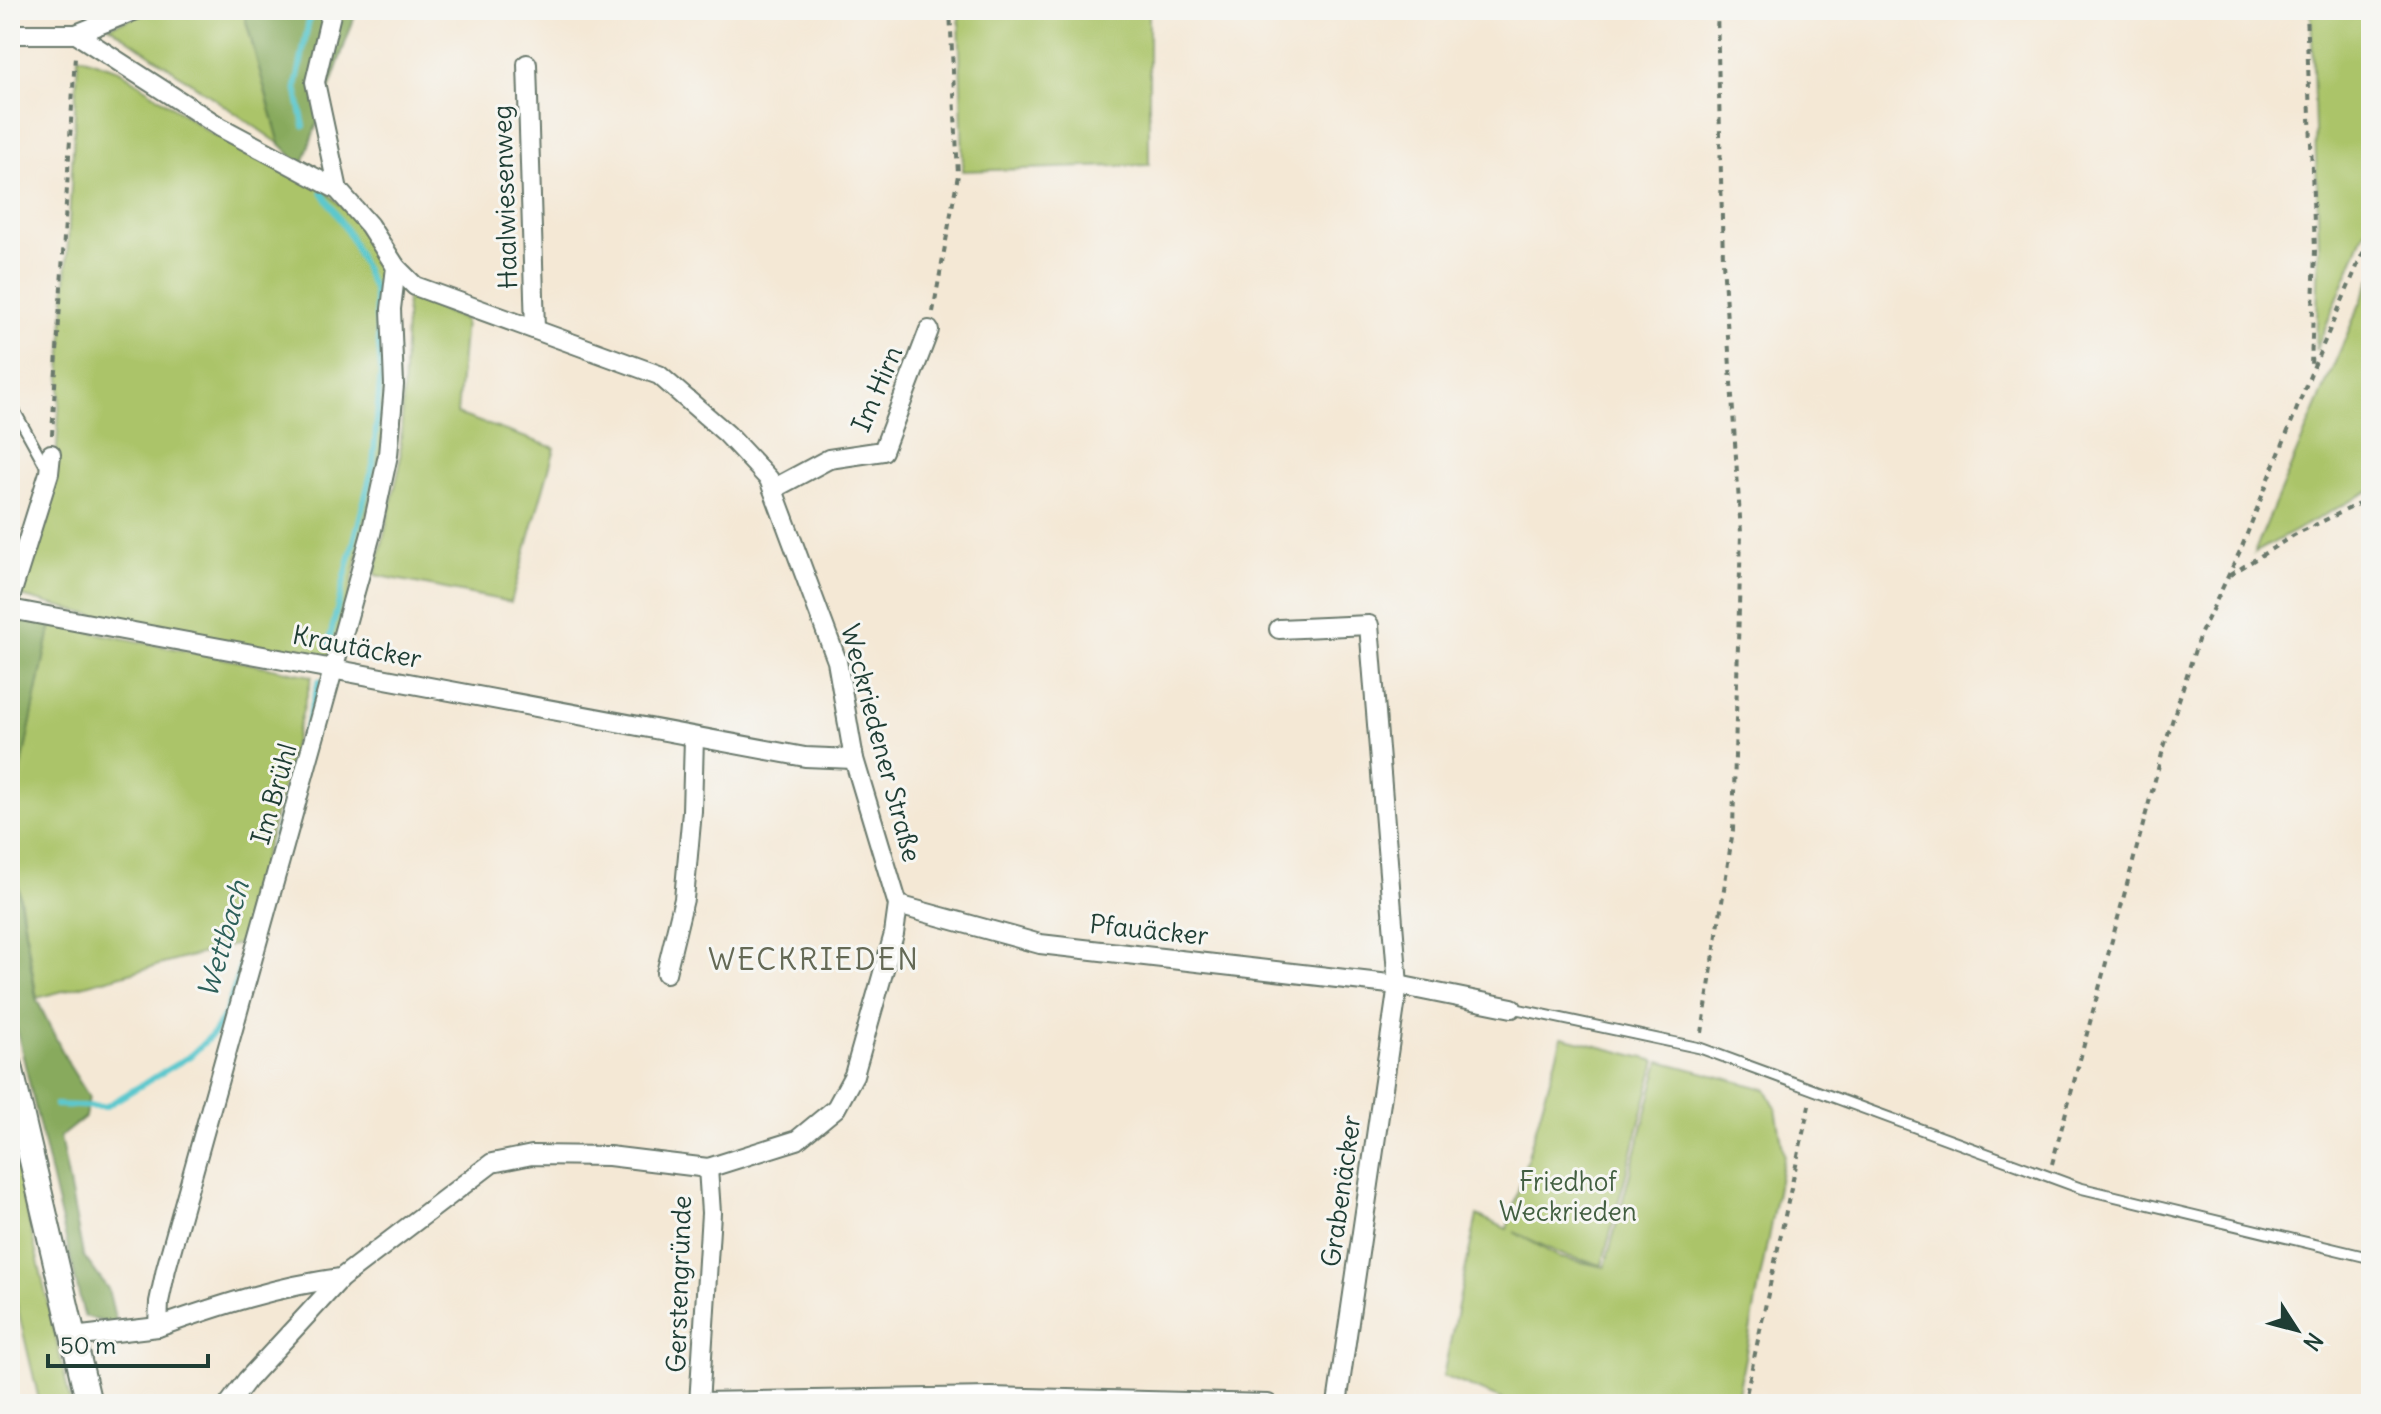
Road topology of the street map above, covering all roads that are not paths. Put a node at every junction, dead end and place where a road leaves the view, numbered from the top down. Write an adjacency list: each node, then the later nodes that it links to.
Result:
1 (136, 10): 4 (street)
2 (332, 10): 6 (street)
3 (10, 34): 4 (street)
4 (76, 34): 6 (street, Weckriedener Straße)
5 (527, 64): 8 (street, Haalwiesenweg)
6 (338, 190): 7 (street, Weckriedener Straße)
7 (396, 267): 8 (street, Weckriedener Straße); 17 (street, Im Brühl)
8 (535, 329): 13 (street, Weckriedener Straße)
9 (929, 330): 13 (street, Im Hirn)
10 (10, 402): 12 (lane)
11 (51, 454): 12 (street)
12 (49, 473): 14 (street)
13 (773, 489): 19 (street, Weckriedener Straße)
14 (10, 598)
15 (10, 609): 17 (street, Krautäcker)
16 (1279, 629): 22 (street)
17 (334, 669): 18 (street, Krautäcker); 28 (street, Im Brühl)
18 (694, 737): 19 (street, Krautäcker); 21 (street)
19 (854, 759): 20 (street, Weckriedener Straße)
20 (898, 905): 22 (street, Pfauäcker); 25 (street, Weckriedener Straße)
21 (666, 973)
22 (1398, 985): 23 (street, Pfauäcker); 34 (street, Grabenäcker)
23 (1512, 1008): 26 (lane)
24 (10, 1066): 29 (main road)
25 (708, 1168): 27 (street, Weckriedener Straße); 30 (street, Gerstengründe)
26 (2371, 1258)
27 (341, 1278): 28 (street); 32 (street, Weckriedener Straße)
28 (158, 1327): 29 (street)
29 (73, 1337): 31 (main road)
30 (700, 1403): 33 (street, Gerstengründe)
31 (89, 1404)
32 (229, 1404)
33 (1268, 1404)
34 (1337, 1404)

